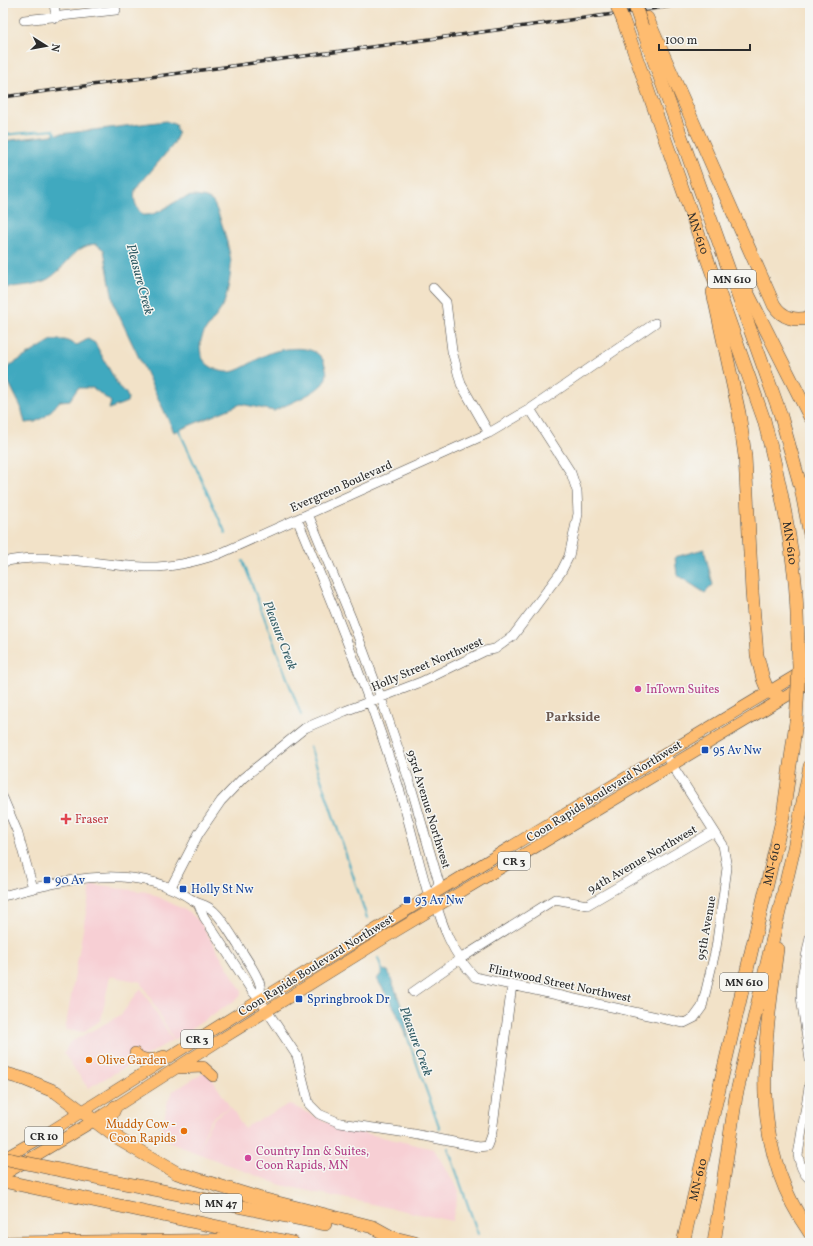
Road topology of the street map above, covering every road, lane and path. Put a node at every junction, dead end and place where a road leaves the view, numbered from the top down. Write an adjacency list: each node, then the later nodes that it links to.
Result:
1 (54, 3): 6 (street)
2 (634, 3): 8 (highway, MN-610 / MN 610, bridge)
3 (641, 3): 8 (highway)
4 (617, 4): 10 (highway, MN-610 / MN 610, bridge)
5 (116, 10): 6 (street)
6 (56, 18): 7 (street)
7 (24, 20)
8 (644, 22): 9 (highway, MN-610 / MN 610); 12 (highway)
9 (718, 237): 14 (highway); 21 (highway, MN-610 / MN 610)
10 (703, 244): 25 (highway); 69 (highway, MN-610 / MN 610, bridge)
11 (433, 288): 18 (street)
12 (810, 317)
13 (655, 323): 15 (street, Evergreen Boulevard)
14 (798, 390): 16 (highway); 17 (highway)
15 (530, 409): 18 (street, Evergreen Boulevard); 26 (street, Holly Street Northwest)
16 (810, 410)
17 (810, 417)
18 (489, 433): 19 (street, Evergreen Boulevard)
19 (308, 514): 20 (street, Evergreen Boulevard); 26 (street, 93rd Avenue Northwest)
20 (297, 519): 22 (street, Evergreen Boulevard); 28 (street, 93rd Avenue Northwest)
21 (810, 535)
22 (3, 562)
23 (810, 667): 25 (main road, Coon Rapids Boulevard Northwest / CR 3)
24 (810, 682): 27 (main road, Coon Rapids Boulevard Northwest / CR 3)
25 (768, 691): 27 (highway); 29 (main road, Coon Rapids Boulevard Northwest / CR 3)
26 (381, 698): 28 (street, Holly Street Northwest); 36 (street, 93rd Avenue Northwest)
27 (781, 698): 30 (main road, Coon Rapids Boulevard Northwest / CR 3)
28 (369, 702): 34 (street, Holly Street Northwest); 36 (street, 93rd Avenue Northwest)
29 (665, 754): 30 (street, 94th Avenue Northwest); 36 (main road, Coon Rapids Boulevard Northwest / CR 3)
30 (671, 764): 33 (street, 94th Avenue Northwest); 38 (main road, Coon Rapids Boulevard Northwest / CR 3)
31 (810, 766): 39 (highway, MN-610 / MN 610)
32 (3, 798): 35 (street)
33 (714, 831): 41 (street, 94th Avenue Northwest); 46 (street, 95th Avenue)
34 (171, 887): 35 (street); 44 (street)
35 (33, 888): 37 (street)
36 (433, 894): 38 (street, Flintwood Street Northwest); 44 (main road, Coon Rapids Boulevard Northwest / CR 3)
37 (3, 896)
38 (437, 907): 41 (street, Flintwood Street Northwest); 45 (main road, Coon Rapids Boulevard Northwest / CR 3)
39 (779, 908): 63 (highway); 70 (highway, MN-610 / MN 610)
40 (810, 937): 48 (street)
41 (460, 958): 42 (street, Flintwood Street Northwest); 43 (street, 94th Avenue Northwest)
42 (512, 985): 45 (street); 46 (street, Flintwood Street Northwest)
43 (413, 992)
44 (260, 1000): 45 (street); 47 (main road, Coon Rapids Boulevard Northwest / CR 3)
45 (267, 1011): 51 (main road, Coon Rapids Boulevard Northwest / CR 3)
46 (684, 1023)
47 (193, 1042): 49 (main road); 56 (main road, Coon Rapids Boulevard Northwest / CR 3)
48 (810, 1050): 50 (street)
49 (135, 1053)
50 (810, 1060)
51 (170, 1072): 53 (main road); 55 (main road, Coon Rapids Boulevard Northwest / CR 3)
52 (3, 1073): 56 (highway)
53 (214, 1076)
54 (810, 1081): 61 (street)
55 (115, 1107): 57 (main road, Coon Rapids Boulevard Northwest / CR 3); 58 (highway)
56 (83, 1111): 57 (highway); 59 (main road, Coon Rapids Boulevard Northwest / CR 10)
57 (95, 1120): 58 (highway); 60 (main road, Coon Rapids Boulevard Northwest / CR 10)
58 (120, 1140): 64 (highway)
59 (3, 1159): 64 (highway, MN 47, bridge)
60 (3, 1175)
61 (810, 1178)
62 (3, 1182): 65 (highway, MN 47)
63 (810, 1233)
64 (393, 1238): 68 (highway, MN 47)
65 (277, 1240): 66 (highway); 67 (highway, MN 47)
66 (3, 1243)
67 (293, 1243)
68 (415, 1243)
69 (683, 1243)
70 (714, 1243)

